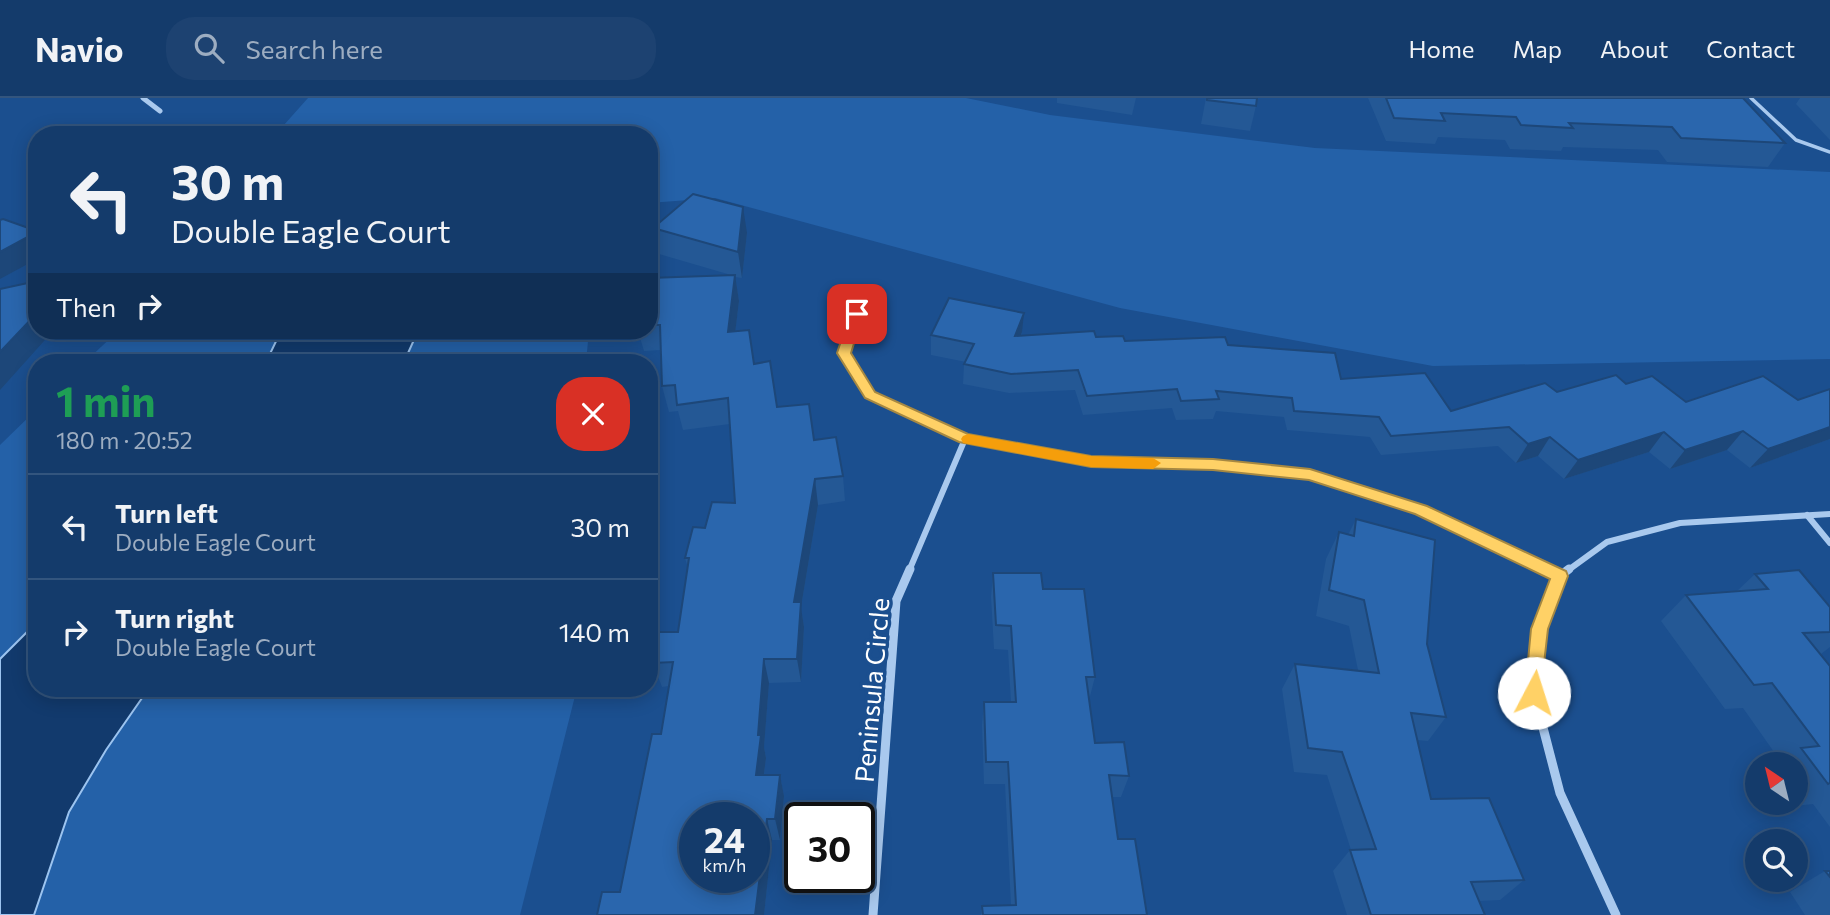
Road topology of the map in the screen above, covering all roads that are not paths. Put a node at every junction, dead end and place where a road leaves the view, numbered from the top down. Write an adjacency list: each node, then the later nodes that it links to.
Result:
1 (143, 98): 3 (street)
2 (1751, 98): 4 (lane)
3 (160, 111)
4 (1830, 152)
5 (857, 314): 6 (street)
6 (965, 439): 10 (street); 11 (street, Peninsula Circle)
7 (1830, 514): 8 (street)
8 (1807, 515): 9 (street); 10 (street)
9 (1830, 543)
10 (1560, 576): 12 (street)
11 (873, 915)
12 (1616, 915)

